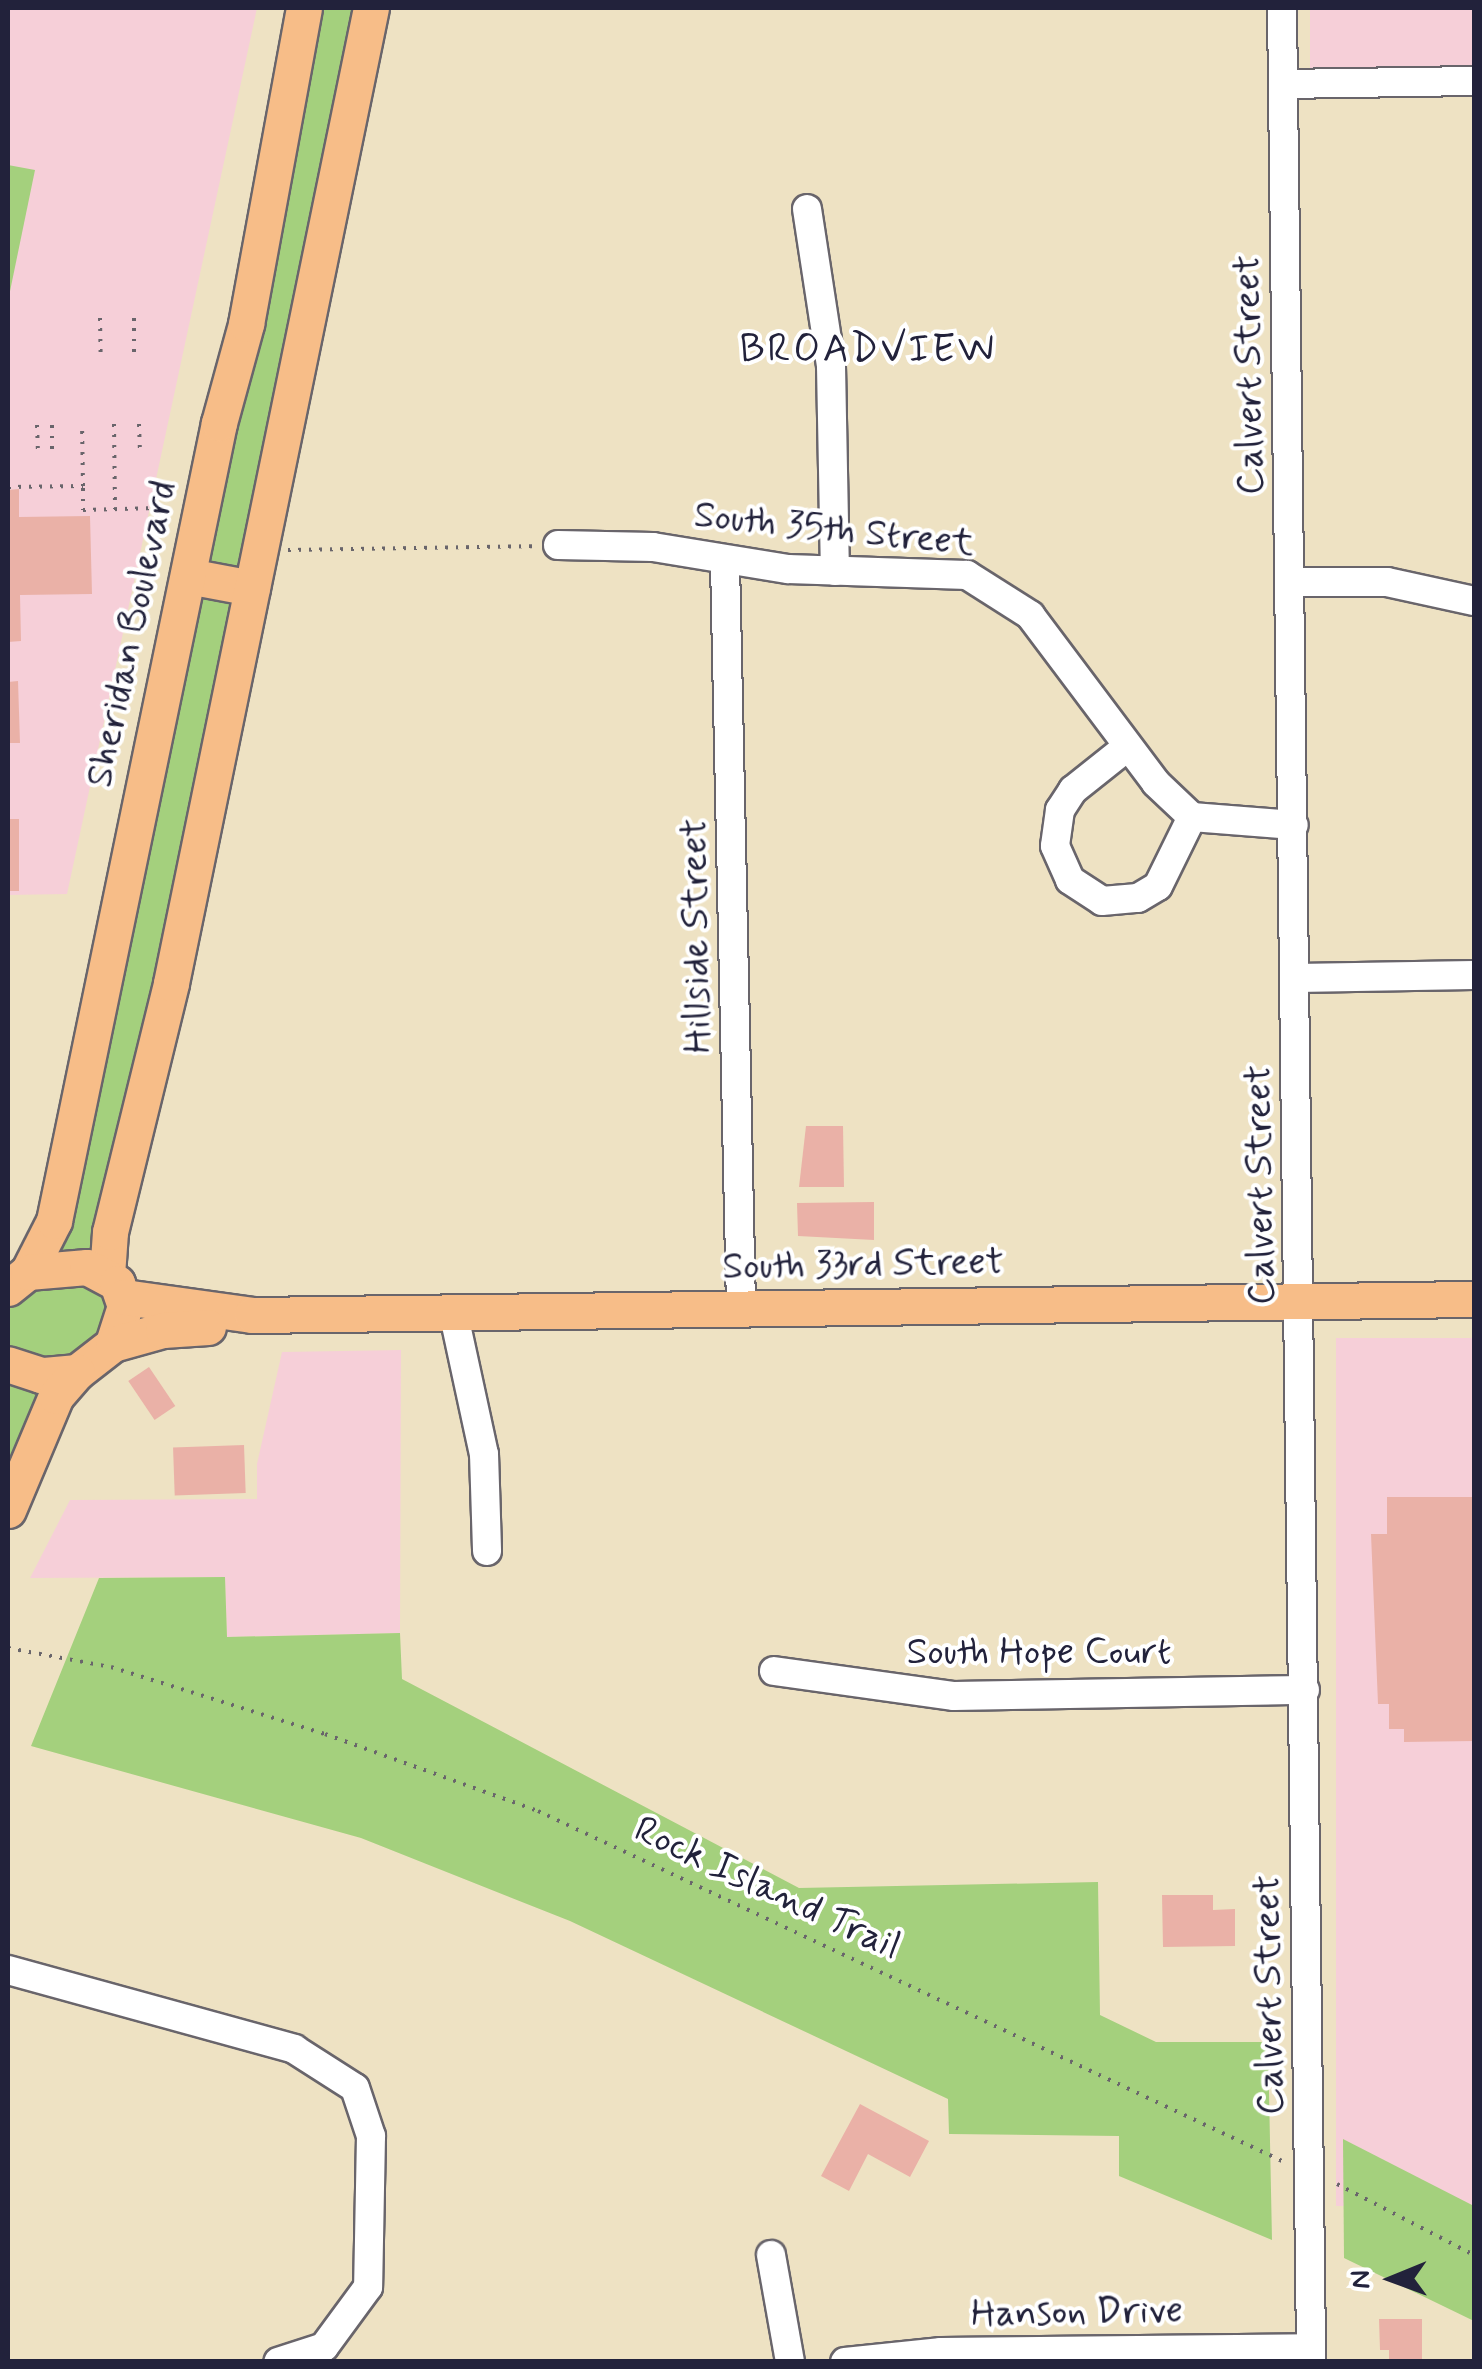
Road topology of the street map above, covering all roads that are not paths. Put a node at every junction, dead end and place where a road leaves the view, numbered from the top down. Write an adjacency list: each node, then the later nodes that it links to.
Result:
1 (304, 8): 10 (main road, Sheridan Boulevard)
2 (372, 8): 12 (main road)
3 (1282, 8): 5 (street, Calvert Street)
4 (1474, 81): 5 (street)
5 (1283, 84): 11 (street, Calvert Street)
6 (807, 209): 9 (street)
7 (558, 545): 8 (street, South 35th Street)
8 (725, 562): 9 (street, South 35th Street); 23 (street, Hillside Street)
9 (835, 571): 14 (street, South 35th Street)
10 (188, 576): 12 (main road); 19 (main road, Sheridan Boulevard)
11 (1290, 582): 13 (street); 16 (street, Calvert Street)
12 (252, 588): 20 (main road)
13 (1474, 602)
14 (1127, 746): 15 (street, South 35th Street); 15 (street)
15 (1192, 817): 16 (street)
16 (1294, 825): 18 (street, Calvert Street)
17 (1474, 975): 18 (street)
18 (1296, 978): 22 (street, Calvert Street)
19 (18, 1280): 20 (main road, South 33rd Street)
20 (115, 1286): 25 (main road, South 33rd Street); 26 (main road)
21 (1474, 1299): 22 (main road, South 33rd Street)
22 (1301, 1301): 23 (main road, South 33rd Street); 32 (street, Calvert Street)
23 (741, 1309): 24 (main road, South 33rd Street)
24 (453, 1310): 25 (main road, South 33rd Street); 30 (street)
25 (252, 1315): 26 (main road, South 33rd Street)
26 (114, 1344): 28 (main road)
27 (8, 1364): 28 (main road)
28 (77, 1372): 29 (main road)
29 (8, 1510)
30 (486, 1551)
31 (774, 1670): 32 (street, South Hope Court)
32 (1305, 1690): 35 (street, Calvert Street)
33 (8, 1970): 36 (street)
34 (771, 2255): 37 (street)
35 (1311, 2355): 38 (street, Hanson Drive)
36 (278, 2362)
37 (790, 2362)
38 (845, 2362)

